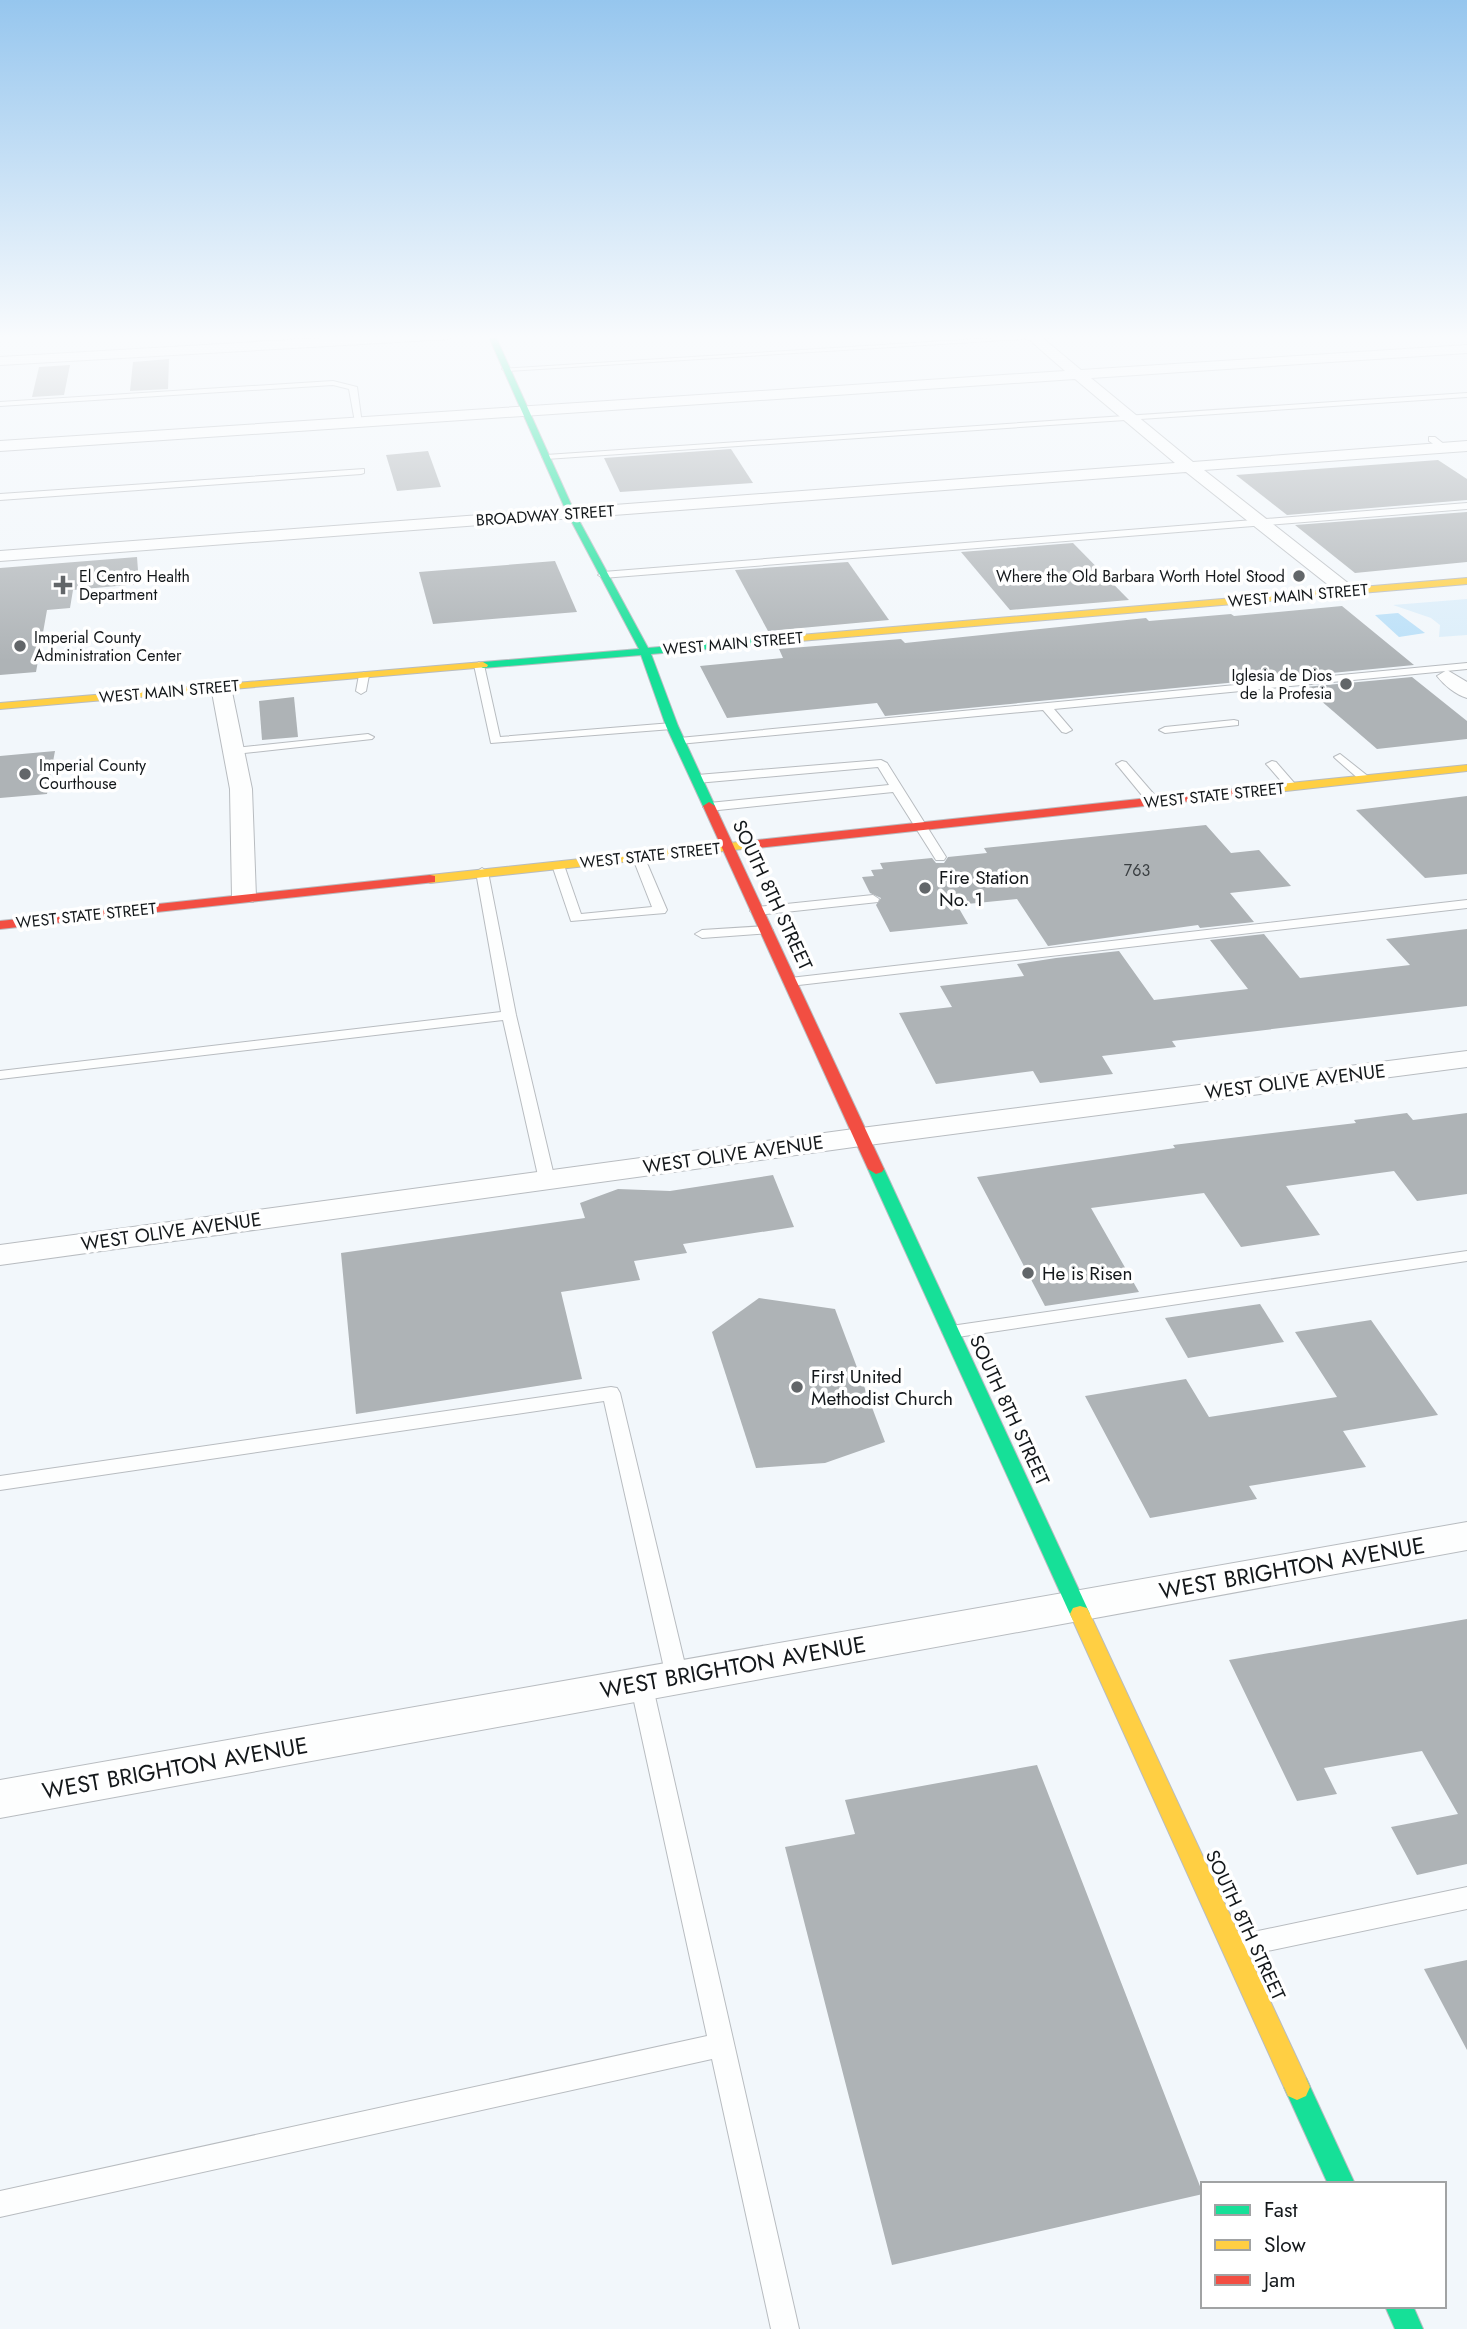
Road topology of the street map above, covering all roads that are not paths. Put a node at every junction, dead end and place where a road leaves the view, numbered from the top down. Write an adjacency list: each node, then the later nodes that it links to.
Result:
1 (35, 444): 7 (street)
2 (540, 444): 9 (street, SOUTH 8TH STREET)
3 (740, 444): 9 (lane)
4 (1161, 444): 10 (street)
5 (1431, 444): 10 (street, BROADWAY STREET)
6 (1445, 444): 8 (street, BROADWAY STREET)
7 (0, 446)
8 (1467, 446)
9 (546, 457): 14 (street, SOUTH 8TH STREET)
10 (1188, 466): 14 (street, BROADWAY STREET); 15 (street)
11 (361, 471): 12 (lane)
12 (0, 497)
13 (1467, 506): 15 (lane)
14 (571, 513): 16 (street, BROADWAY STREET); 17 (street, SOUTH 8TH STREET)
15 (1260, 522): 17 (lane); 19 (street)
16 (0, 556)
17 (603, 575): 20 (street, SOUTH 8TH STREET)
18 (1467, 581): 19 (street, WEST MAIN STREET)
19 (1347, 591): 20 (street, WEST MAIN STREET)
20 (645, 650): 21 (street, WEST MAIN STREET); 31 (street, SOUTH 8TH STREET)
21 (479, 665): 24 (street, WEST MAIN STREET); 31 (lane)
22 (1467, 666): 27 (lane)
23 (1447, 676): 25 (street)
24 (221, 687): 26 (street, WEST MAIN STREET); 33 (street)
25 (1467, 692)
26 (0, 706)
27 (1046, 706): 29 (lane); 31 (lane)
28 (1234, 723): 30 (lane)
29 (1066, 730)
30 (1165, 730)
31 (675, 733): 38 (street, SOUTH 8TH STREET)
32 (368, 737): 33 (lane)
33 (235, 751): 50 (street)
34 (1340, 757): 39 (lane)
35 (1122, 764): 42 (lane)
36 (1272, 764): 40 (lane)
37 (1467, 768): 39 (street, WEST STATE STREET)
38 (697, 779): 41 (lane); 43 (street, SOUTH 8TH STREET)
39 (1365, 779): 40 (street, WEST STATE STREET)
40 (1292, 787): 42 (street, WEST STATE STREET)
41 (896, 788): 43 (lane); 44 (lane)
42 (1154, 802): 44 (street, WEST STATE STREET)
43 (709, 807): 45 (street, SOUTH 8TH STREET)
44 (919, 827): 45 (street, WEST STATE STREET); 47 (lane)
45 (727, 847): 46 (street, WEST STATE STREET); 53 (street, SOUTH 8TH STREET)
46 (638, 856): 48 (street, WEST STATE STREET); 48 (lane)
47 (940, 857)
48 (558, 865): 49 (street, WEST STATE STREET)
49 (482, 872): 50 (street, WEST STATE STREET); 58 (lane)
50 (244, 897): 54 (street, WEST STATE STREET)
51 (873, 899): 53 (lane)
52 (1467, 904): 57 (lane)
53 (757, 911): 55 (street, SOUTH 8TH STREET)
54 (0, 925)
55 (766, 930): 56 (lane); 57 (street, SOUTH 8TH STREET)
56 (702, 934)
57 (790, 982): 61 (street, SOUTH 8TH STREET)
58 (509, 1015): 60 (lane); 62 (lane)
59 (1467, 1059): 61 (street, WEST OLIVE AVENUE)
60 (0, 1075)
61 (861, 1137): 62 (street, WEST OLIVE AVENUE); 65 (street, SOUTH 8TH STREET)
62 (547, 1180): 63 (street, WEST OLIVE AVENUE)
63 (0, 1255)
64 (1467, 1256): 65 (lane)
65 (951, 1332): 68 (street, SOUTH 8TH STREET)
66 (0, 1483): 69 (lane)
67 (1467, 1536): 68 (street, WEST BRIGHTON AVENUE)
68 (1077, 1607): 69 (street, WEST BRIGHTON AVENUE); 72 (street, SOUTH 8TH STREET)
69 (659, 1680): 70 (street, WEST BRIGHTON AVENUE); 73 (lane)
70 (0, 1799)
71 (1467, 1898): 72 (lane)
72 (1234, 1947): 74 (street, SOUTH 8TH STREET)
73 (722, 2045): 75 (lane); 77 (lane)
74 (1341, 2182)
75 (0, 2204)
76 (1400, 2308): 78 (street)
77 (785, 2329)
78 (1409, 2329)

